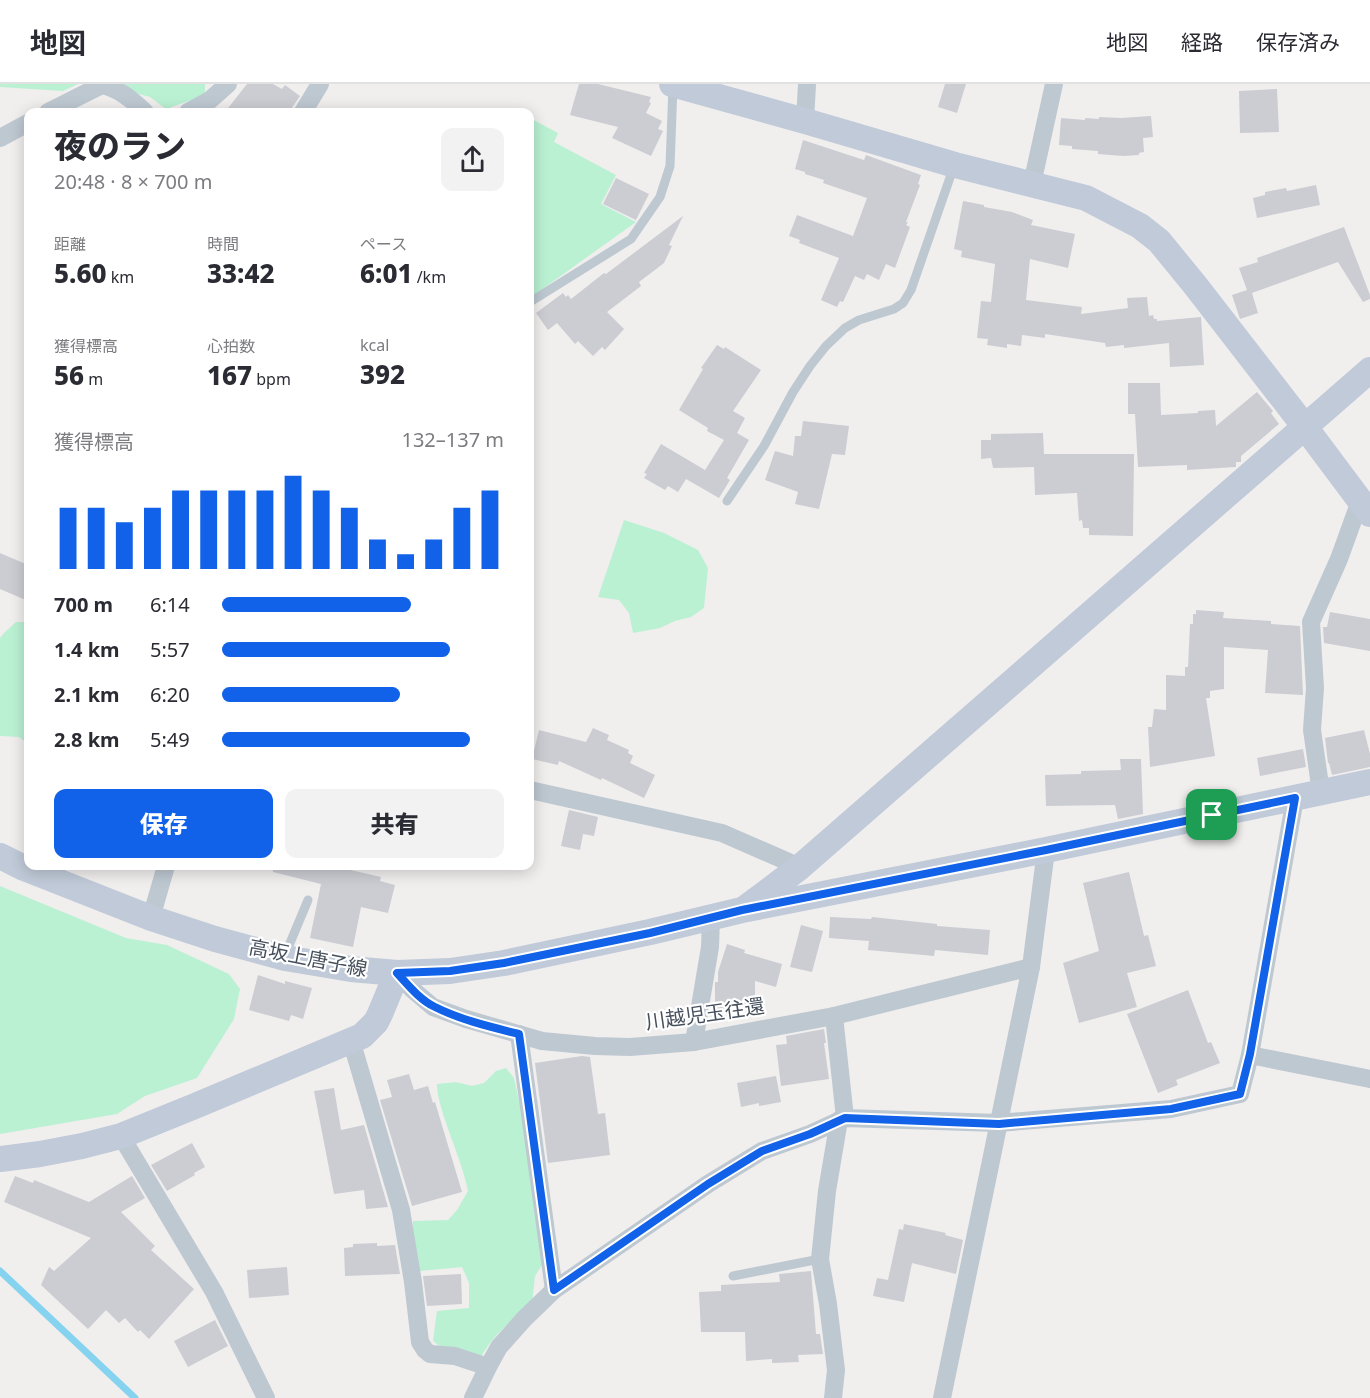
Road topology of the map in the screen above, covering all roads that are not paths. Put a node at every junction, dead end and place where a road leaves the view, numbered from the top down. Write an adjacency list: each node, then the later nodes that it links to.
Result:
1 (228, 84): 8 (street)
2 (320, 84): 9 (street)
3 (673, 84): 10 (street); 15 (lane)
4 (807, 84): 10 (street)
5 (1054, 84): 14 (street)
6 (56, 108): 7 (street)
7 (140, 108)
8 (195, 108)
9 (305, 108)
10 (805, 121): 13 (street)
11 (24, 125): 12 (street)
12 (0, 138)
13 (955, 165): 14 (street); 18 (lane)
14 (1032, 184): 17 (street)
15 (534, 299)
16 (1370, 370): 17 (street)
17 (1305, 427): 19 (street); 26 (street)
18 (728, 501)
19 (1365, 508): 22 (street)
20 (1370, 782): 22 (street, 高坂上唐子線)
21 (534, 791): 26 (street)
22 (1321, 792): 23 (street, 高坂上唐子線)
23 (1295, 798): 24 (street, 高坂上唐子線); 41 (street)
24 (1046, 850): 31 (street, 高坂上唐子線); 35 (street)
25 (0, 855): 27 (street, 高坂上唐子線)
26 (800, 867): 31 (street)
27 (24, 868)
28 (29, 870): 32 (street, 高坂上唐子線)
29 (165, 870): 32 (street)
30 (308, 900): 34 (lane)
31 (742, 910): 33 (street, 高坂上唐子線)
32 (151, 918): 34 (street, 高坂上唐子線)
33 (711, 918): 36 (street, 高坂上唐子線); 40 (street)
34 (285, 958): 36 (street, 高坂上唐子線)
35 (1031, 967): 37 (street, 川越児玉往還); 44 (street)
36 (397, 973): 38 (street, 川越児玉往還); 39 (street)
37 (834, 1016): 40 (street, 川越児玉往還); 43 (street)
38 (519, 1034): 40 (street, 川越児玉往還); 49 (street)
39 (351, 1040): 45 (street); 50 (street)
40 (694, 1042)
41 (1250, 1054): 42 (street); 44 (street)
42 (1370, 1079)
43 (842, 1119): 44 (street); 47 (street); 49 (street)
44 (999, 1124): 54 (street)
45 (121, 1136): 46 (street); 51 (street)
46 (0, 1159)
47 (820, 1259): 48 (lane); 53 (street)
48 (733, 1276)
49 (554, 1290): 50 (street)
50 (488, 1367): 52 (street)
51 (266, 1398)
52 (473, 1398)
53 (833, 1398)
54 (942, 1398)

